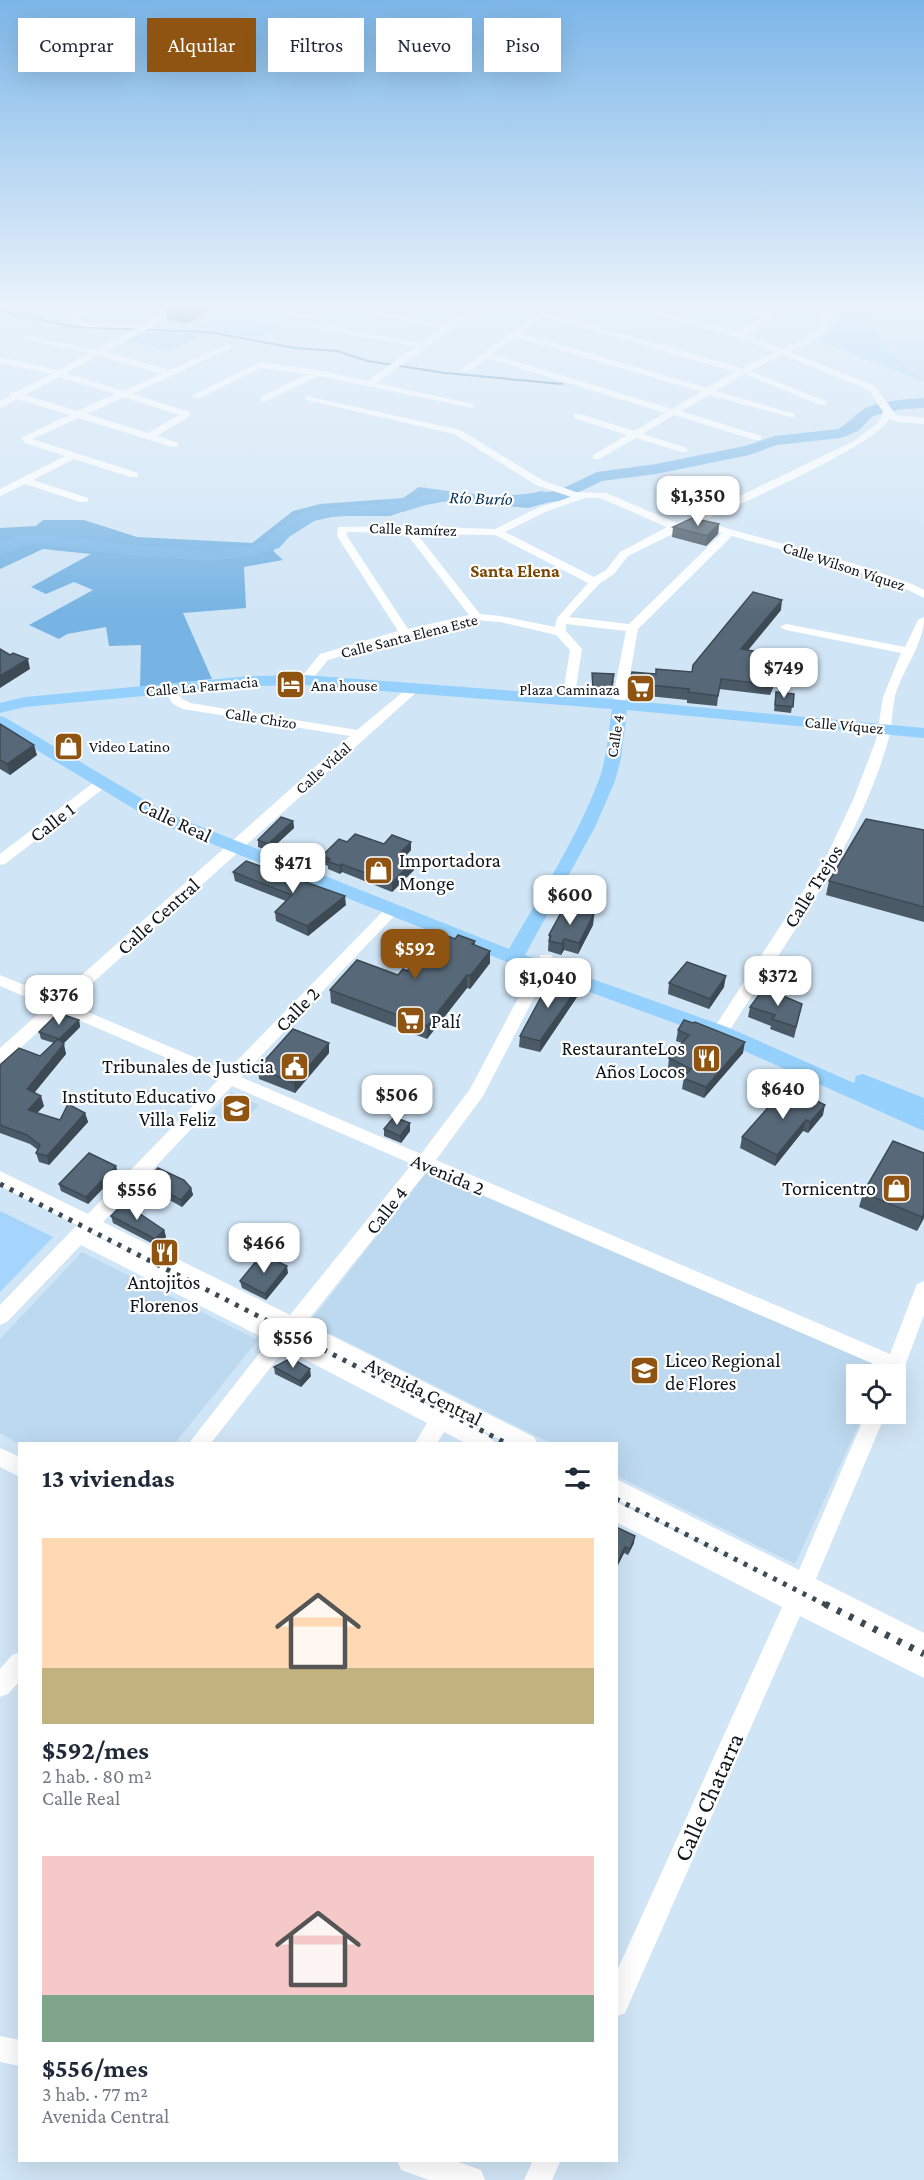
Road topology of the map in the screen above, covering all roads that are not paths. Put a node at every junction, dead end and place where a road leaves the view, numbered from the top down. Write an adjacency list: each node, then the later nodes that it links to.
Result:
1 (60, 409): 10 (street)
2 (90, 409): 10 (street)
3 (171, 409): 16 (street)
4 (356, 409): 25 (street)
5 (661, 409): 9 (street)
6 (677, 409): 9 (street)
7 (767, 409): 13 (street)
8 (882, 409): 11 (street)
9 (672, 412): 15 (street); 17 (street)
10 (77, 414): 16 (street); 20 (street)
11 (884, 414): 14 (street); 27 (street)
12 (578, 416): 15 (street)
13 (791, 416)
14 (924, 421)
15 (634, 434): 19 (street); 21 (street)
16 (149, 436): 18 (street)
17 (758, 438)
18 (175, 445)
19 (684, 450)
20 (73, 456): 22 (street); 23 (street)
21 (596, 457)
22 (134, 475)
23 (24, 481): 24 (street); 26 (street)
24 (0, 492)
25 (579, 496): 28 (street); 30 (street)
26 (84, 500)
27 (693, 521): 28 (street); 31 (street, Calle Wilson Víquez)
28 (677, 527): 32 (street)
29 (408, 529): 30 (street, Calle Ramírez); 34 (street); 39 (street, Calle Ramírez)
30 (497, 532): 32 (street, Calle Ramírez)
31 (729, 533): 33 (street, Calle Wilson Víquez); 38 (street)
32 (595, 582): 36 (street)
33 (924, 595)
34 (476, 617): 36 (street, Calle Santa Elena Este); 39 (street, Calle Santa Elena Este)
35 (924, 622): 40 (street)
36 (561, 626): 38 (street, Calle Santa Elena Este); 44 (street)
37 (786, 627): 40 (street)
38 (632, 628): 46 (street, Calle 4)
39 (405, 633): 41 (street, Calle Santa Elena Este)
40 (909, 651): 48 (street)
41 (305, 680): 42 (main road, Calle La Farmacia); 43 (main road, Calle La Farmacia)
42 (169, 688): 45 (main road, Calle La Farmacia); 50 (street, Calle Chizo)
43 (413, 690): 44 (main road, Calle La Farmacia); 50 (street, Calle Vidal)
44 (568, 700): 46 (main road, Calle La Farmacia)
45 (4, 705)
46 (620, 706): 48 (main road, Calle Víquez); 55 (main road, Calle 4)
47 (0, 721): 51 (main road, Calle Real)
48 (884, 729): 49 (main road, Calle Víquez); 59 (street, Calle Trejos)
49 (924, 733)
50 (360, 734): 52 (street, Calle Vidal)
51 (103, 782): 52 (main road, Calle Real); 53 (street, Calle 1)
52 (236, 847): 54 (main road, Calle Real); 58 (street, Calle Central)
53 (0, 861)
54 (394, 908): 55 (main road, Calle Real); 61 (street, Calle 2)
55 (516, 954): 56 (main road, Calle Real)
56 (544, 963): 59 (main road, Calle Real); 66 (street, Calle 4)
57 (0, 980): 58 (street, Avenida 2)
58 (58, 1005): 60 (street, Calle Central); 61 (street, Avenida 2)
59 (723, 1028): 62 (main road, Calle Real); 65 (main road, Calle Real)
60 (0, 1057)
61 (230, 1079): 66 (street, Avenida 2); 68 (street, Calle 2)
62 (897, 1094): 63 (main road, Calle Real); 64 (main road)
63 (924, 1106)
64 (924, 1114)
65 (924, 1123)
66 (423, 1164): 71 (street, Calle 4); 72 (street, Avenida 2)
67 (0, 1178): 68 (street, Avenida Central)
68 (84, 1229): 70 (street, Calle 2); 71 (street, Avenida Central)
69 (924, 1289): 73 (street)
70 (0, 1317)
71 (289, 1332): 74 (street, Avenida Central); 76 (street, Calle 4)
72 (883, 1364)
73 (896, 1364)
74 (446, 1413): 77 (street); 78 (street, Avenida Central); 79 (street, Avenida Central)
75 (871, 1424): 84 (street, Calle Chatarra)
76 (200, 1442)
77 (426, 1442)
78 (483, 1442)
79 (524, 1442)
80 (0, 1457): 81 (street)
81 (18, 1467)
82 (618, 1489): 84 (street)
83 (618, 1512): 84 (street)
84 (799, 1592): 85 (street); 87 (street); 89 (street, Calle Chatarra)
85 (924, 1645)
86 (18, 1665): 88 (street)
87 (924, 1667)
88 (0, 1686)
89 (618, 1999)
90 (0, 2049): 91 (street)
91 (18, 2053)
92 (416, 2162): 94 (street)
93 (546, 2162): 95 (street)
94 (459, 2178)
95 (538, 2180)

